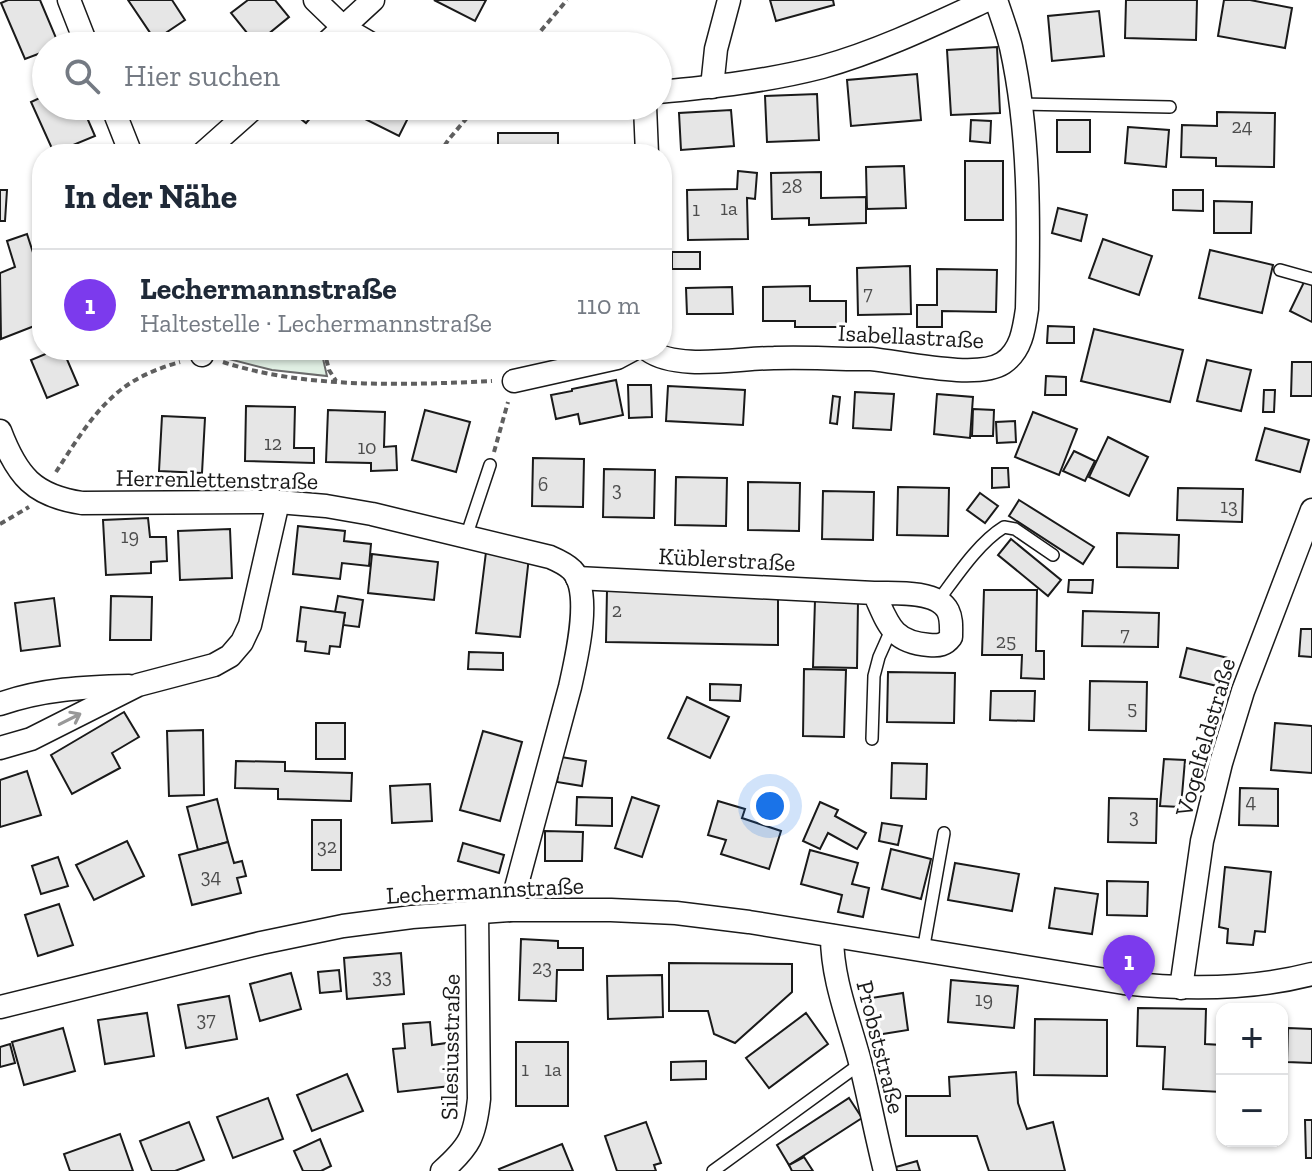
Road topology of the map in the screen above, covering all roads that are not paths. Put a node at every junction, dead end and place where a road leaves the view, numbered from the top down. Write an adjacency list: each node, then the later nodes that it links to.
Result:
1 (69, 0): 8 (street)
2 (315, 0): 7 (street)
3 (373, 0): 7 (street)
4 (729, 0): 11 (street)
5 (987, 0): 11 (street)
6 (996, 0): 13 (street, Isabellastraße)
7 (344, 28): 9 (street); 10 (street)
8 (82, 32)
9 (339, 32)
10 (351, 32)
11 (712, 87): 12 (street)
12 (672, 91)
13 (1020, 104): 14 (lane); 23 (street, Isabellastraße)
14 (1170, 107)
15 (118, 120): 18 (street)
16 (240, 120): 19 (street)
17 (646, 120): 20 (street)
18 (127, 144)
19 (213, 144)
20 (647, 144)
21 (1280, 270): 22 (lane)
22 (1312, 279)
23 (672, 359)
24 (608, 360): 25 (street)
25 (514, 381)
26 (0, 431): 28 (street, Herrenlettenstraße)
27 (490, 465): 30 (lane)
28 (278, 502): 30 (street, Herrenlettenstraße); 36 (street)
29 (1312, 510): 46 (street, Vogelfeldstraße)
30 (466, 538): 32 (street, Herrenlettenstraße)
31 (1053, 555): 34 (lane)
32 (577, 578): 33 (street, Küblerstraße); 41 (street)
33 (874, 593): 34 (street, Küblerstraße); 35 (street)
34 (938, 601): 35 (street)
35 (891, 630): 38 (lane)
36 (138, 685): 37 (street); 39 (street, one-way to 36)
37 (0, 704)
38 (872, 739)
39 (0, 748)
40 (944, 833): 44 (lane)
41 (510, 910): 42 (street, Lechermannstraße); 43 (street, Lechermannstraße)
42 (477, 911): 47 (street, Lechermannstraße); 49 (street, Silesiusstraße)
43 (832, 936): 44 (street, Lechermannstraße); 48 (street, Probststraße)
44 (923, 951): 46 (street, Lechermannstraße)
45 (1312, 974): 46 (street, Lechermannstraße)
46 (1181, 988)
47 (0, 1007)
48 (860, 1064): 50 (lane); 51 (street, Probststraße)
49 (442, 1171)
50 (713, 1171)
51 (885, 1171)

